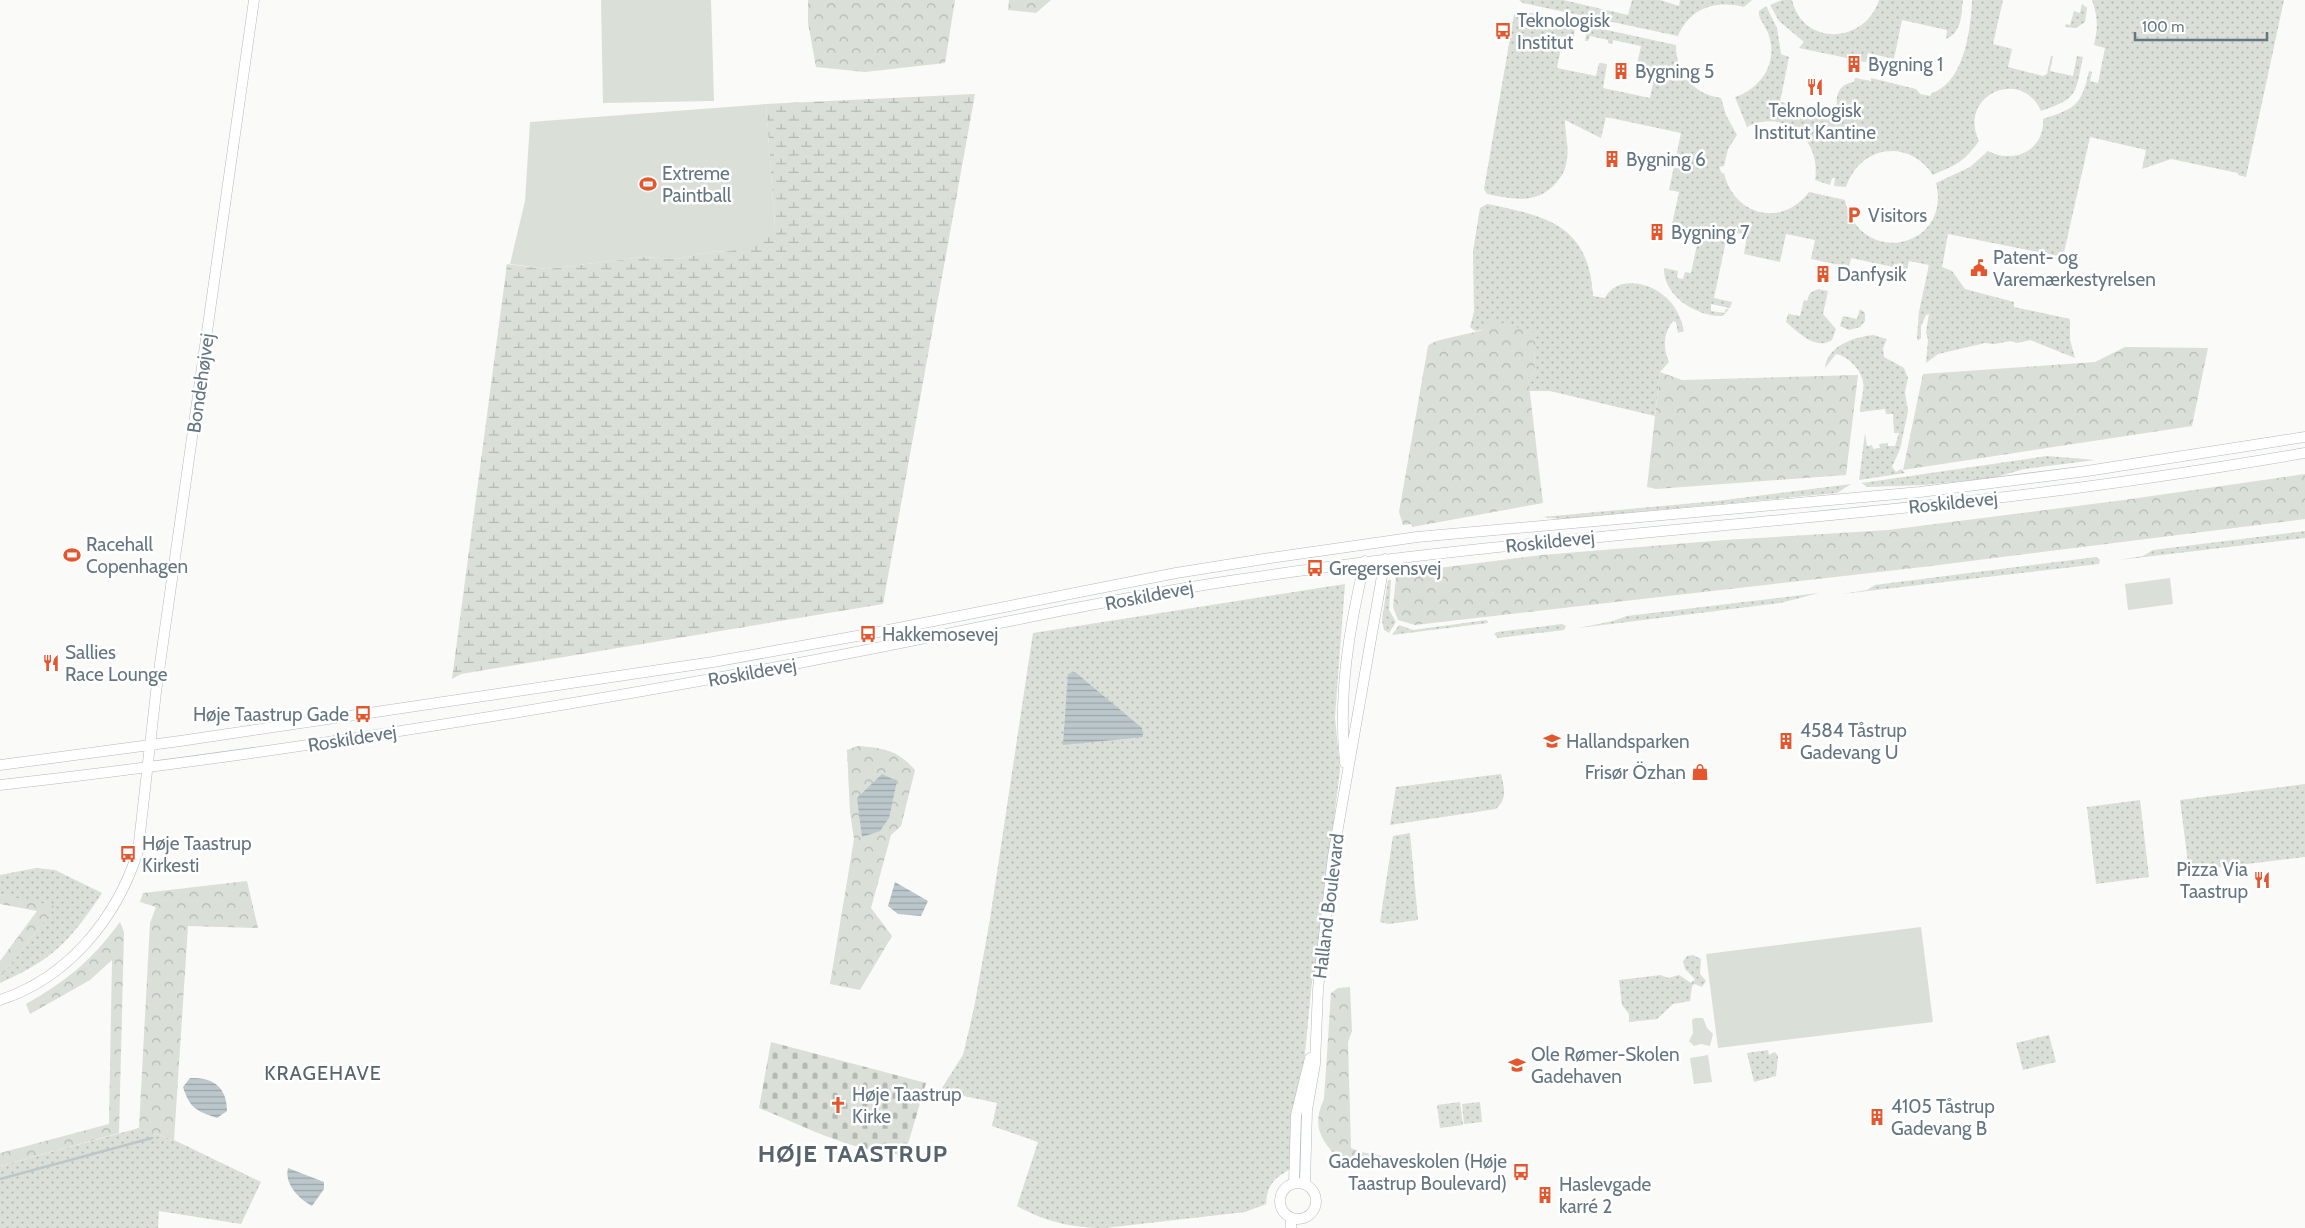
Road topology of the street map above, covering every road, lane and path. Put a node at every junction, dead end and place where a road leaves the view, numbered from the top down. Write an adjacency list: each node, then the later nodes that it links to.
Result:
1 (254, 0): 6 (main road, Bondehøjvej)
2 (2305, 437): 6 (main road, Roskildevej)
3 (2305, 453): 4 (main road, Roskildevej)
4 (1385, 559): 5 (main road, Roskildevej); 9 (main road, Halland Boulevard)
5 (1364, 562): 8 (main road, Roskildevej); 9 (main road, Halland Boulevard)
6 (150, 744): 7 (main road, Roskildevej); 8 (main road, Bondehøjvej)
7 (0, 765)
8 (148, 767): 10 (main road, Roskildevej); 11 (main road, Bondehøjvej)
9 (1346, 774): 12 (main road, Halland Boulevard)
10 (0, 785)
11 (0, 1000)
12 (1315, 1040): 13 (main road, Halland Boulevard); 14 (main road, Halland Boulevard)
13 (1294, 1183): 14 (main road); 15 (main road)
14 (1305, 1184): 16 (main road)
15 (1291, 1223): 16 (main road)
16 (1304, 1223)

